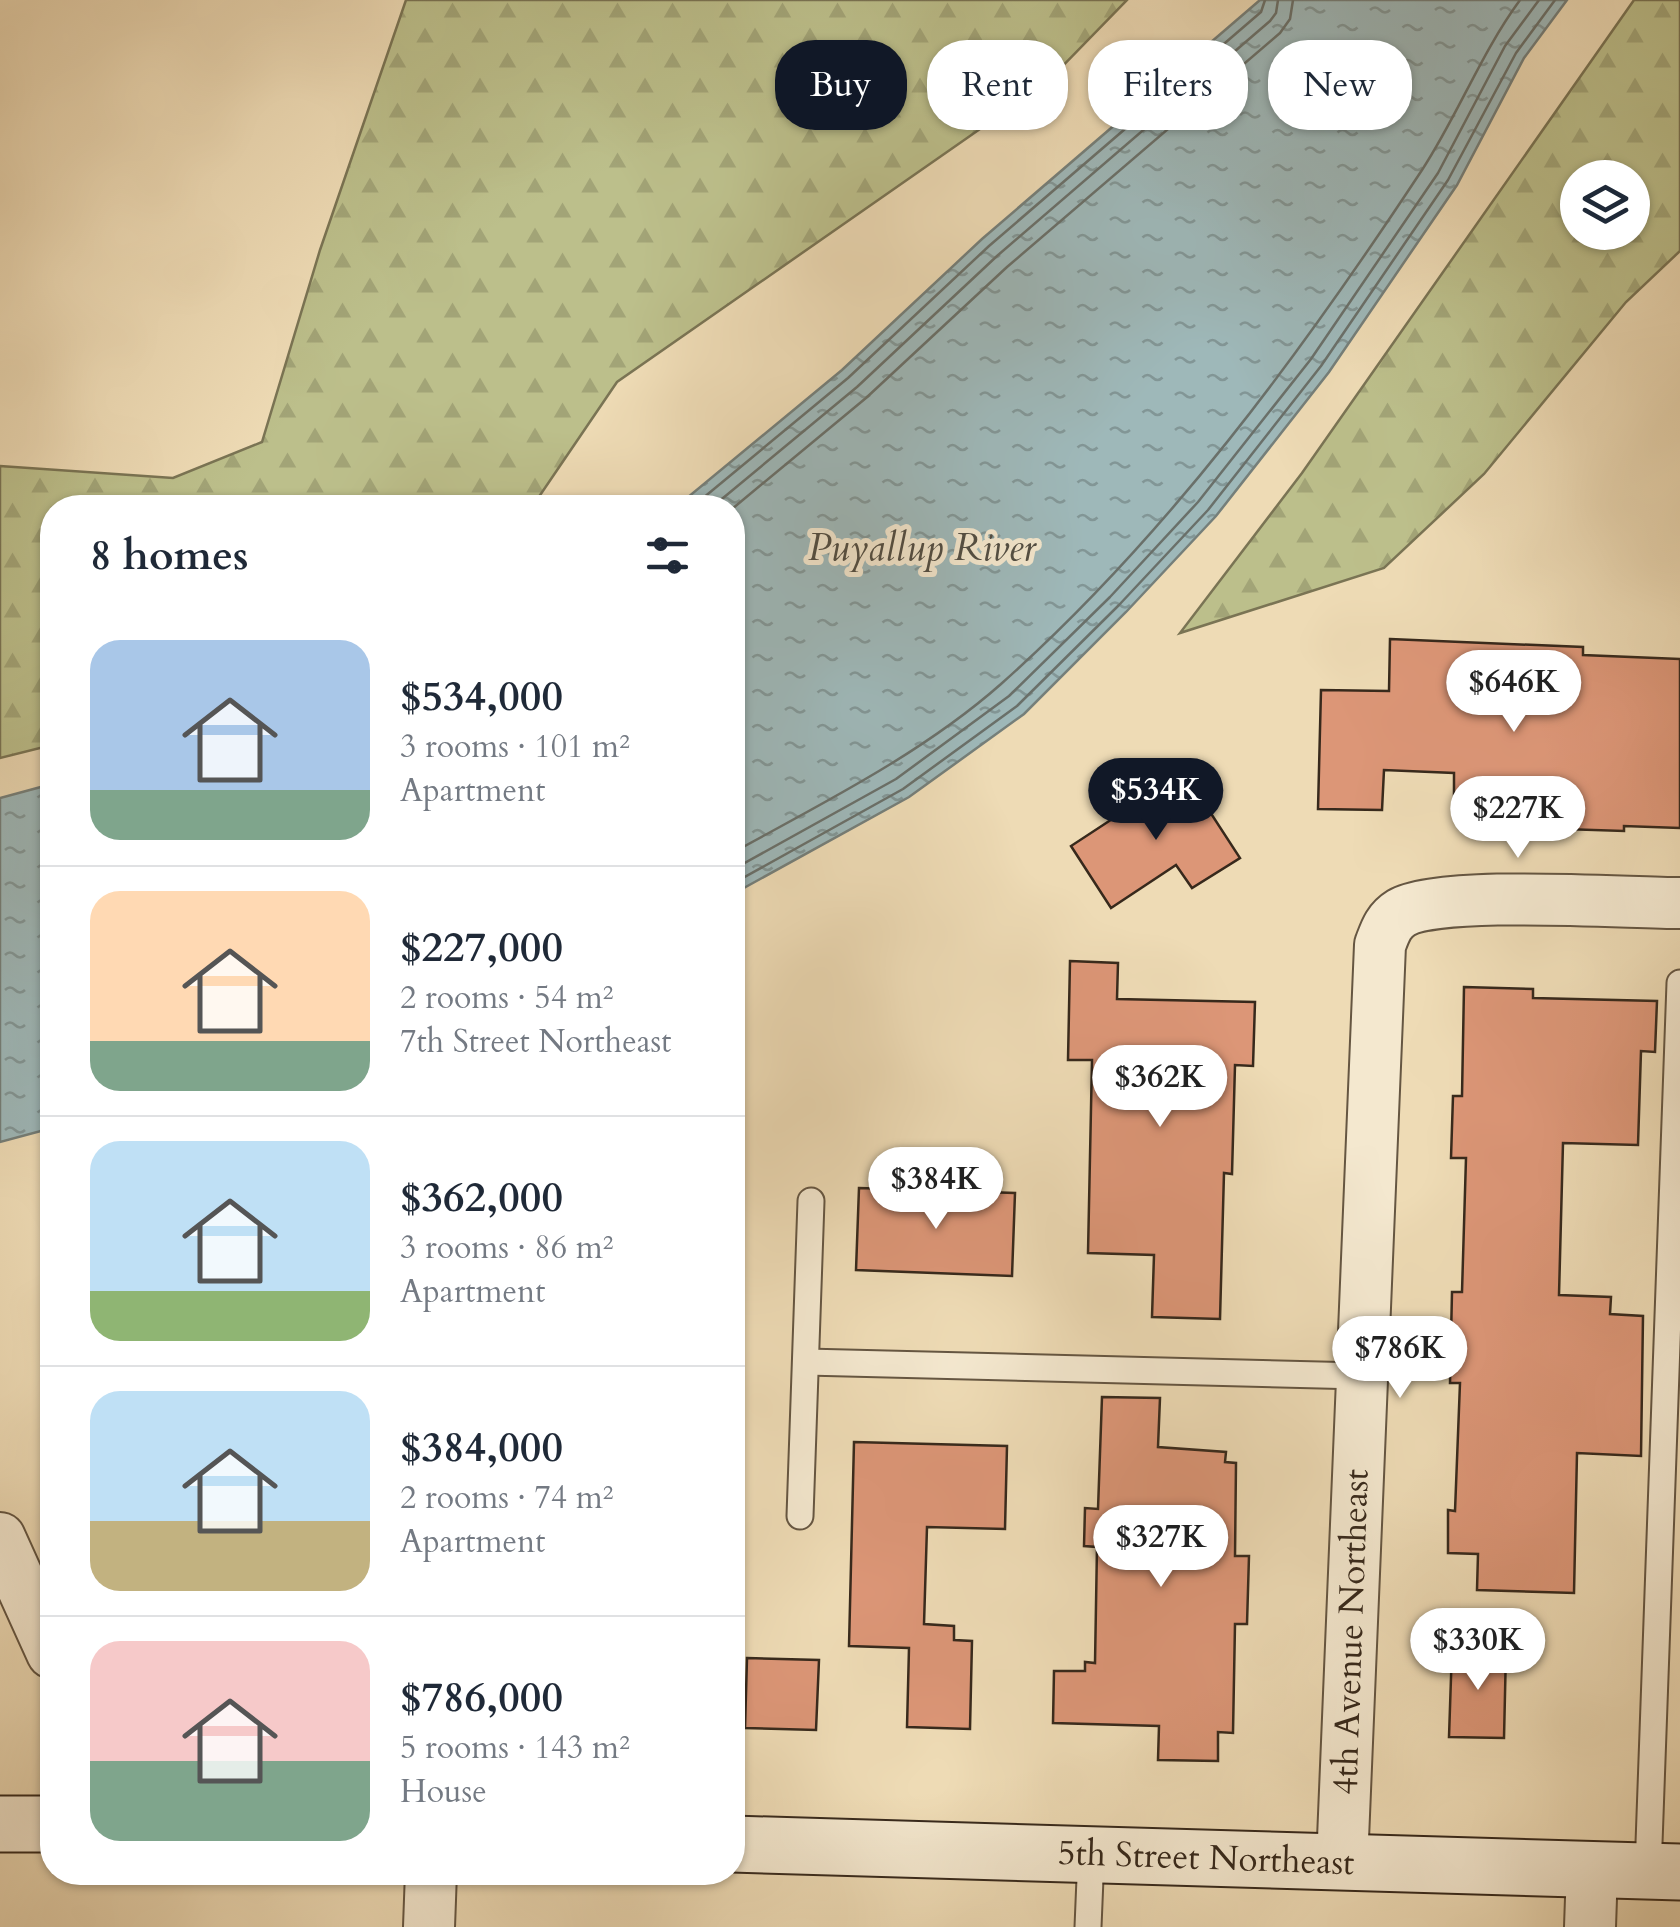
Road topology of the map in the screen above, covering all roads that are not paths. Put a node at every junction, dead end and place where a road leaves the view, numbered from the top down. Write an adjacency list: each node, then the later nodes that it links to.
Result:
1 (1680, 904): 5 (street, 4th Avenue Northeast)
2 (1680, 983): 15 (lane)
3 (811, 1201): 4 (lane)
4 (806, 1362): 5 (lane); 6 (lane)
5 (1361, 1376): 13 (street, 4th Avenue Northeast)
6 (800, 1516)
7 (0, 1538): 8 (street)
8 (40, 1627)
9 (0, 1824): 10 (street)
10 (40, 1824)
11 (745, 1844): 12 (street, 5th Street Northeast)
12 (1091, 1854): 13 (street, 5th Street Northeast); 18 (lane)
13 (1342, 1863): 14 (street, 5th Street Northeast)
14 (1592, 1870): 15 (street, 5th Street Northeast); 19 (street)
15 (1664, 1872)
16 (431, 1885): 17 (street)
17 (429, 1927)
18 (1088, 1927)
19 (1590, 1927)

